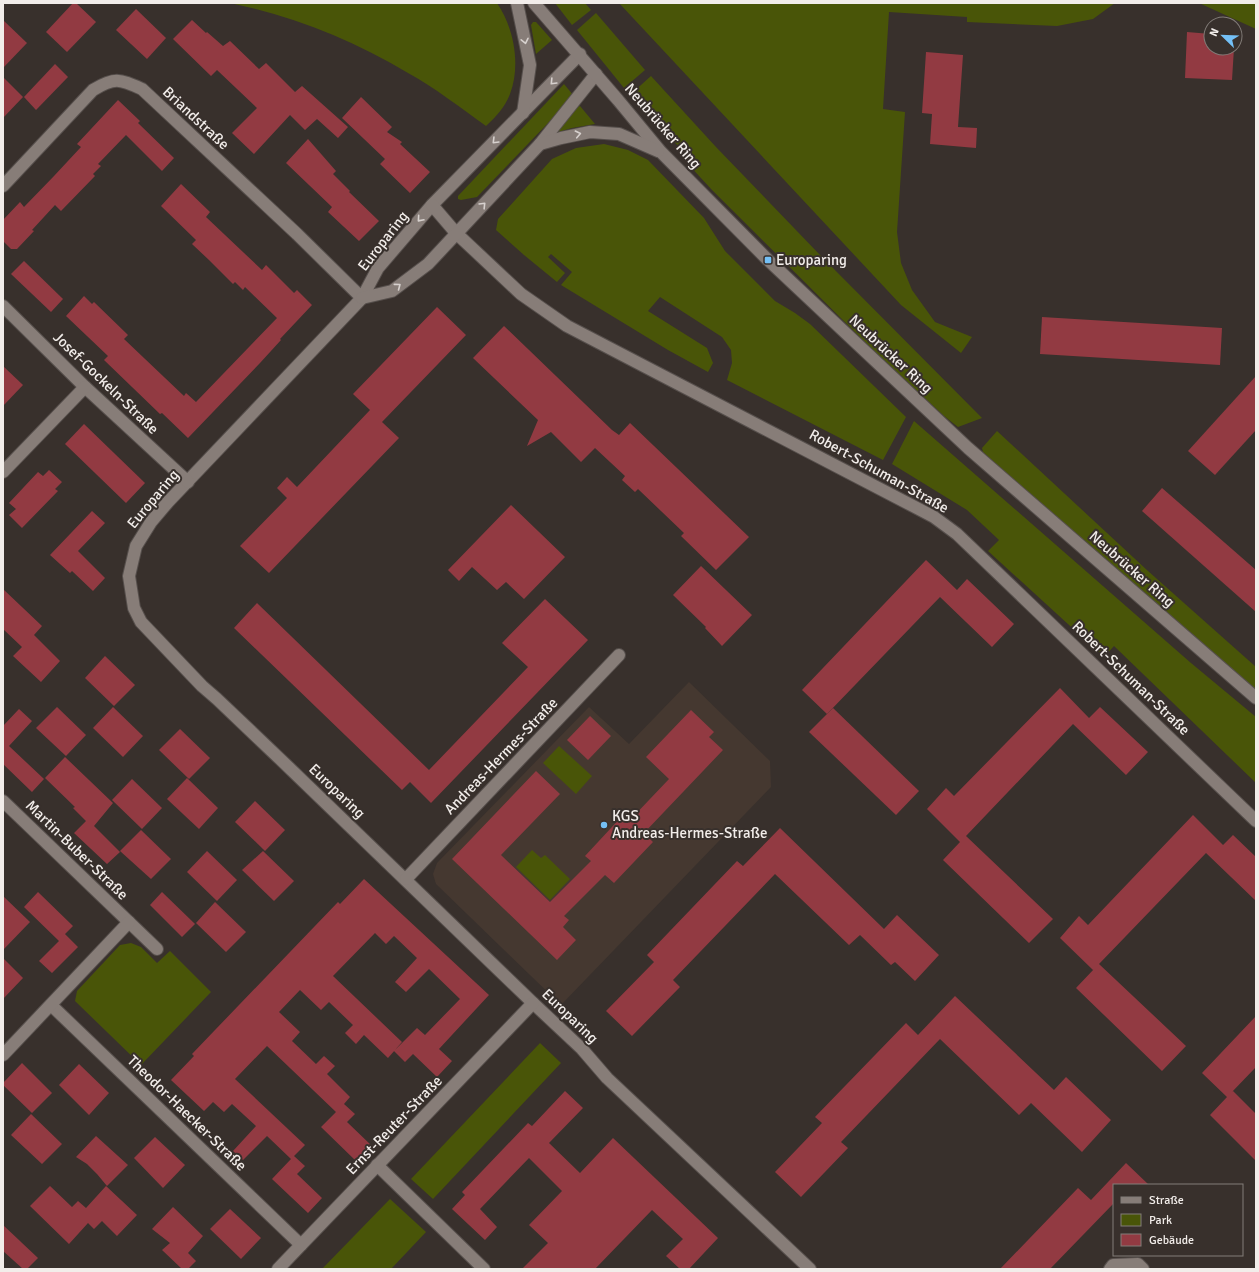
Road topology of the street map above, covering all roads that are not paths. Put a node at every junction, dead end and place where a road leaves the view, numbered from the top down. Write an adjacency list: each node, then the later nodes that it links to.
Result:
1 (517, 3): 5 (street, one-way to 5)
2 (534, 3): 3 (street, Neubrücker Ring)
3 (580, 54): 4 (street, Neubrücker Ring); 5 (street, Europaring, one-way to 5)
4 (596, 74): 6 (street, Europaring); 7 (street, Neubrücker Ring)
5 (523, 114): 9 (street, Europaring, one-way to 9)
6 (540, 144): 7 (street, one-way to 7); 10 (street, Europaring, one-way to 6)
7 (661, 152): 17 (street, Neubrücker Ring)
8 (3, 186): 11 (street, Briandstraße)
9 (432, 205): 10 (street); 11 (street, Europaring, one-way to 11)
10 (456, 233): 11 (street, Europaring, one-way to 10); 19 (street, Robert-Schuman-Straße)
11 (362, 298): 15 (street, Europaring)
12 (3, 306): 13 (street, Josef-Gockeln-Straße)
13 (86, 387): 14 (street); 15 (street, Josef-Gockeln-Straße)
14 (3, 472)
15 (188, 482): 20 (street, Europaring)
16 (619, 655): 20 (street, Andreas-Hermes-Straße)
17 (1256, 698)
18 (3, 801): 21 (street, Martin-Buber-Straße)
19 (1256, 821)
20 (406, 879): 23 (street, Europaring)
21 (129, 922): 22 (street, Martin-Buber-Straße); 24 (street, Martin-Buber-Straße)
22 (157, 948)
23 (533, 1003): 26 (street, Ernst-Reuter-Straße); 30 (street, Europaring)
24 (51, 1004): 25 (street, Martin-Buber-Straße); 27 (street, Theodor-Haecker-Straße)
25 (3, 1055)
26 (377, 1165): 27 (street, Ernst-Reuter-Straße); 29 (street)
27 (301, 1245): 28 (street, Ernst-Reuter-Straße)
28 (278, 1269)
29 (484, 1269)
30 (810, 1269)
31 (1110, 1269): 32 (street)
32 (1143, 1269)

